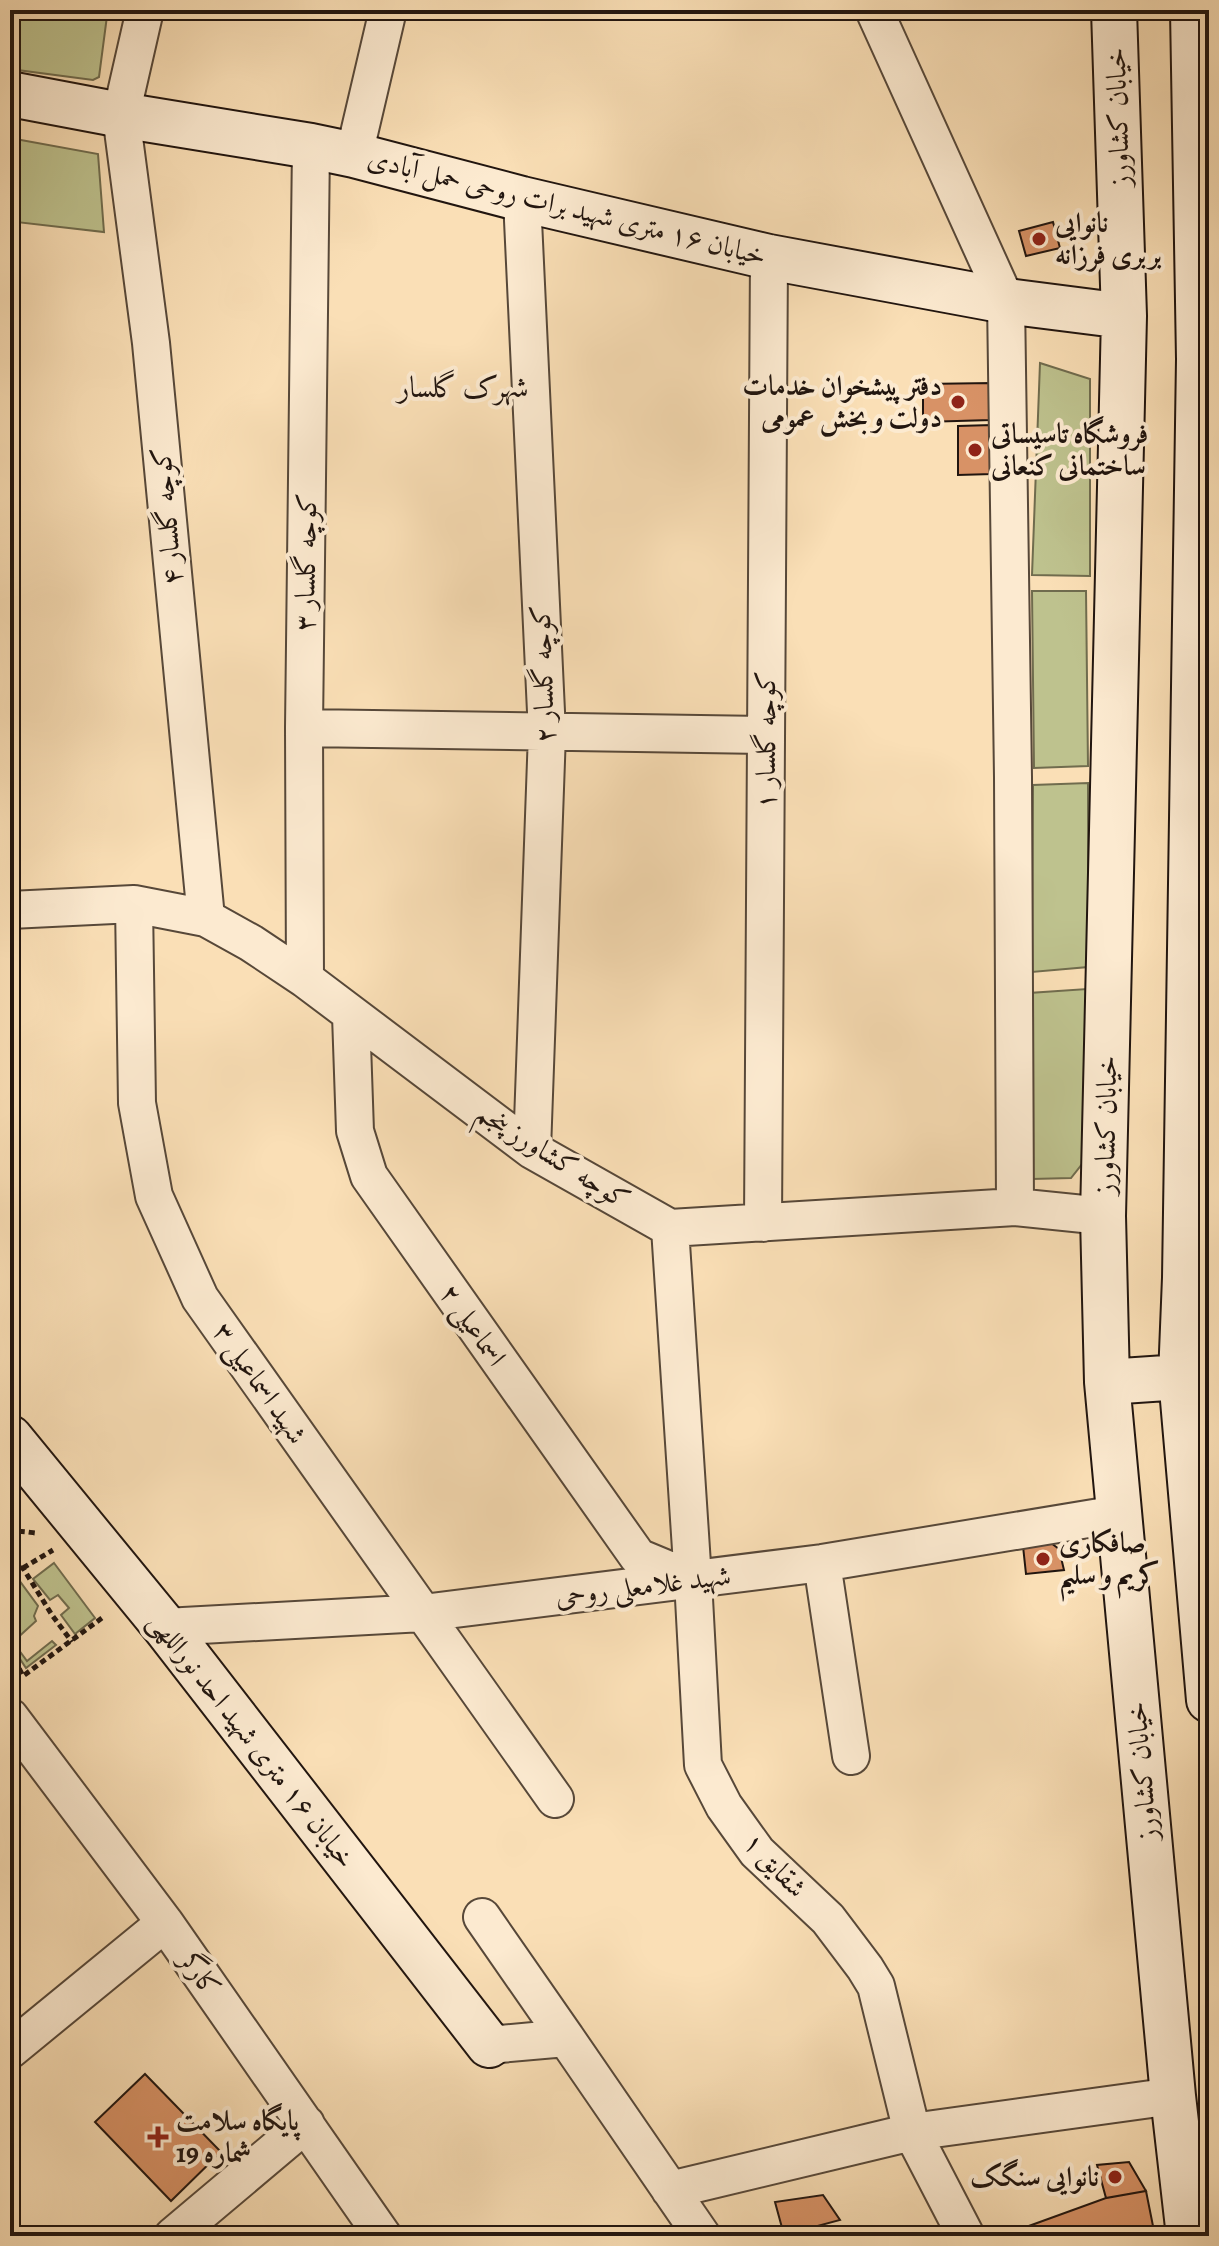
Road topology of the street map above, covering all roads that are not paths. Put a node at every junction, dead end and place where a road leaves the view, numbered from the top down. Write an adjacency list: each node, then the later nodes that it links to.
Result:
1 (145, 10): 7 (street)
2 (388, 10): 9 (street)
3 (874, 10): 12 (street)
4 (1114, 10): 13 (main road, خیابان کشاورز)
5 (1193, 10): 14 (main road)
6 (10, 94): 7 (main road, خیابان ۱۶ متری شهید برات روحی حمل آبادی)
7 (121, 115): 8 (main road, خیابان ۱۶ متری شهید برات روحی حمل آبادی); 20 (street, کوچه گلسار ۴)
8 (311, 146): 9 (main road, خیابان ۱۶ متری شهید برات روحی حمل آبادی); 15 (street, کوچه گلسار ۳)
9 (354, 155): 10 (main road, خیابان ۱۶ متری شهید برات روحی حمل آبادی)
10 (522, 199): 11 (main road, خیابان ۱۶ متری شهید برات روحی حمل آبادی); 16 (street, کوچه گلسار ۲)
11 (769, 257): 12 (main road, خیابان ۱۶ متری شهید برات روحی حمل آبادی); 17 (street, کوچه گلسار ۱)
12 (1006, 301): 13 (main road, خیابان ۱۶ متری شهید برات روحی حمل آبادی); 24 (street)
13 (1124, 316): 25 (main road, خیابان کشاورز)
14 (1204, 362): 28 (main road)
15 (304, 728): 16 (street); 21 (street, کوچه گلسار ۳)
16 (547, 733): 17 (street); 23 (street, کوچه گلسار ۲)
17 (766, 735): 26 (street, کوچه گلسار ۱)
18 (134, 904): 19 (street, کوچه کشاورز پنجم); 20 (street, کوچه کشاورز پنجم); 35 (street, شهید اسماعیلی ۳)
19 (10, 910)
20 (206, 918): 21 (street, کوچه کشاورز پنجم)
21 (305, 979): 22 (street, کوچه کشاورز پنجم)
22 (351, 1015): 23 (street, کوچه کشاورز پنجم); 34 (street, اسماعیلی ۲)
23 (532, 1150): 27 (street, کوچه کشاورز پنجم)
24 (1015, 1207): 25 (street); 26 (street)
25 (1103, 1216): 30 (main road, خیابان کشاورز)
26 (763, 1223): 27 (street)
27 (670, 1228): 34 (street, شقایق ۱)
28 (1197, 1277): 29 (main road)
29 (1181, 1377): 30 (main road); 37 (main road)
30 (1107, 1382): 32 (main road, خیابان کشاورز)
31 (11, 1442): 36 (main road, خیابان ۱۶ متری شهید احد نوراللهی)
32 (1118, 1514): 33 (street, شهید غلامعلی روحی); 46 (main road, خیابان کشاورز)
33 (822, 1563): 34 (street, شهید غلامعلی روحی); 39 (street)
34 (693, 1580): 35 (street, شهید غلامعلی روحی); 48 (street, شقایق ۱)
35 (423, 1613): 36 (street, شهید غلامعلی روحی); 40 (street, شهید اسماعیلی ۳)
36 (165, 1627): 44 (main road, خیابان ۱۶ متری شهید احد نوراللهی)
37 (1209, 1700)
38 (10, 1717): 42 (street, کارگر)
39 (851, 1756)
40 (555, 1799)
41 (482, 1917): 43 (street)
42 (165, 1923): 45 (street); 47 (street, کارگر)
43 (566, 2038): 44 (street); 49 (street)
44 (489, 2045)
45 (10, 2050)
46 (1173, 2096): 48 (street); 54 (main road, خیابان کشاورز)
47 (306, 2124): 50 (street); 51 (street, کارگر)
48 (912, 2132): 49 (street); 53 (street, شقایق ۱)
49 (670, 2190): 52 (street)
50 (173, 2236)
51 (383, 2236)
52 (702, 2236)
53 (966, 2236)
54 (1189, 2236)

